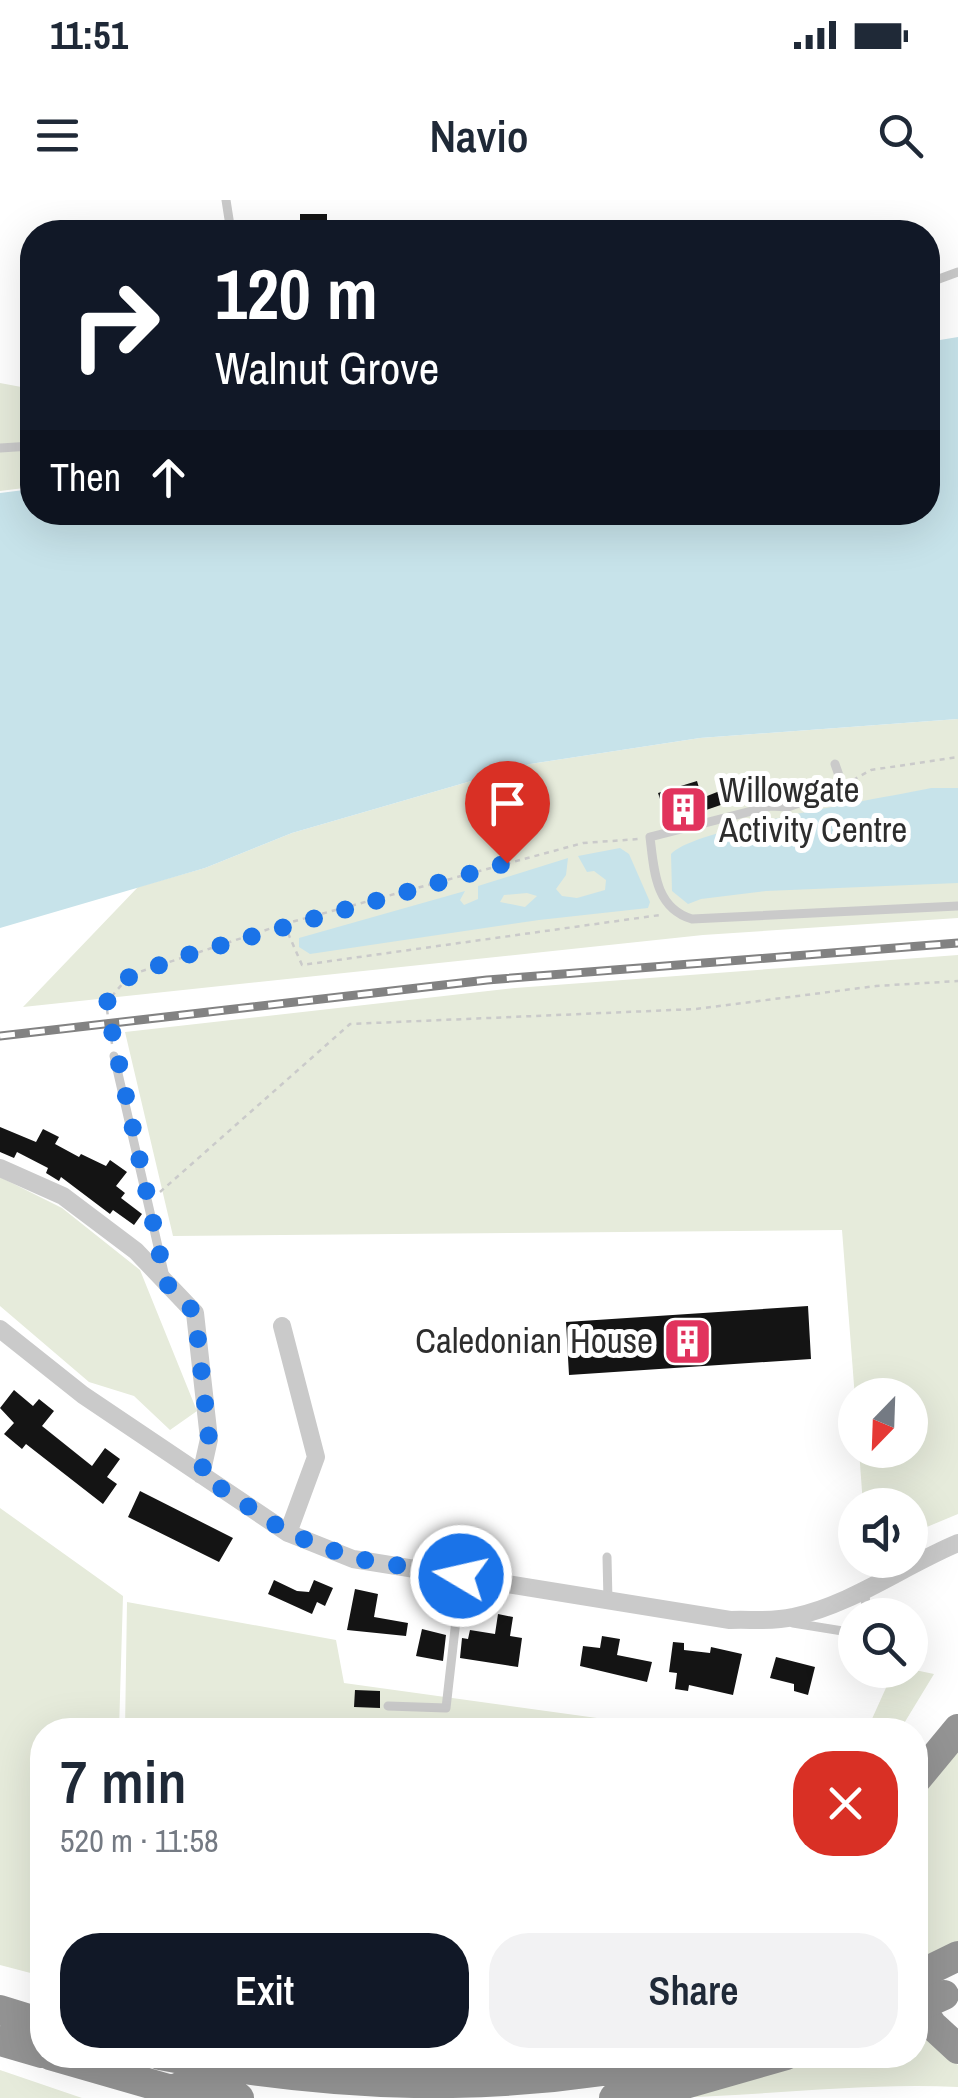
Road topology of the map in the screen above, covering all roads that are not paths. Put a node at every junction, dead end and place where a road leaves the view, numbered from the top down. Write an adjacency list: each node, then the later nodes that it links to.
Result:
1 (835, 764): 2 (lane)
2 (958, 906)
3 (114, 1056): 5 (lane)
4 (0, 1168): 5 (street)
5 (166, 1283): 8 (street)
6 (282, 1326): 9 (street)
7 (0, 1329): 8 (street)
8 (201, 1475): 9 (street)
9 (288, 1533): 12 (street)
10 (958, 1544): 13 (street)
11 (607, 1557): 15 (lane)
12 (461, 1576): 15 (street); 18 (lane)
13 (865, 1588): 14 (lane); 16 (street)
14 (865, 1598)
15 (608, 1600): 16 (street)
16 (765, 1619): 17 (lane)
17 (838, 1630)
18 (388, 1706)
19 (958, 1718): 21 (highway)
20 (958, 1729): 22 (highway)
21 (928, 1752)
22 (928, 1755)
23 (937, 1981): 27 (highway)
24 (0, 2010): 25 (highway)
25 (30, 2020)
26 (0, 2041): 28 (highway)
27 (958, 2049)
28 (30, 2050)
29 (98, 2068): 33 (highway)
30 (240, 2068): 31 (highway)
31 (616, 2068)
32 (741, 2068): 36 (highway)
33 (113, 2072): 34 (highway); 35 (highway)
34 (199, 2098)
35 (240, 2098)
36 (614, 2098)

